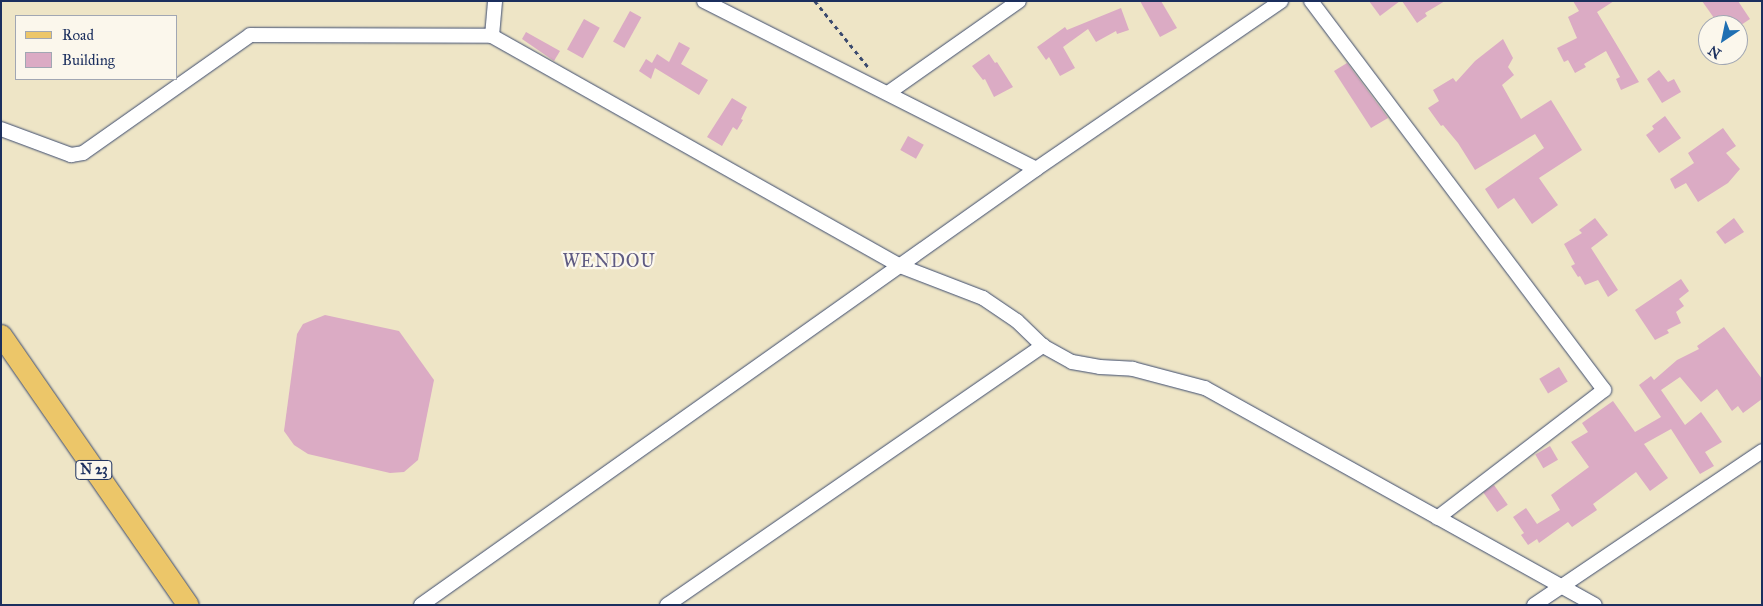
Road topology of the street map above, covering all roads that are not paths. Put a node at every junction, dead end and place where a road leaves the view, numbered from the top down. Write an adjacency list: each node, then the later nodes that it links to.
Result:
1 (495, 1): 6 (street)
2 (704, 1): 7 (street)
3 (1019, 1): 7 (street)
4 (1281, 1): 9 (street)
5 (1311, 1): 14 (street)
6 (492, 36): 8 (street); 10 (street)
7 (888, 93): 9 (street)
8 (1, 129)
9 (1036, 169): 10 (street)
10 (900, 266): 12 (street); 17 (street)
11 (1, 336): 16 (main road, N 23)
12 (1043, 346): 14 (street); 18 (street)
13 (1762, 451): 15 (street)
14 (1437, 518): 15 (street)
15 (1560, 586): 19 (street); 20 (street)
16 (188, 605)
17 (420, 605)
18 (667, 605)
19 (1534, 605)
20 (1595, 605)

